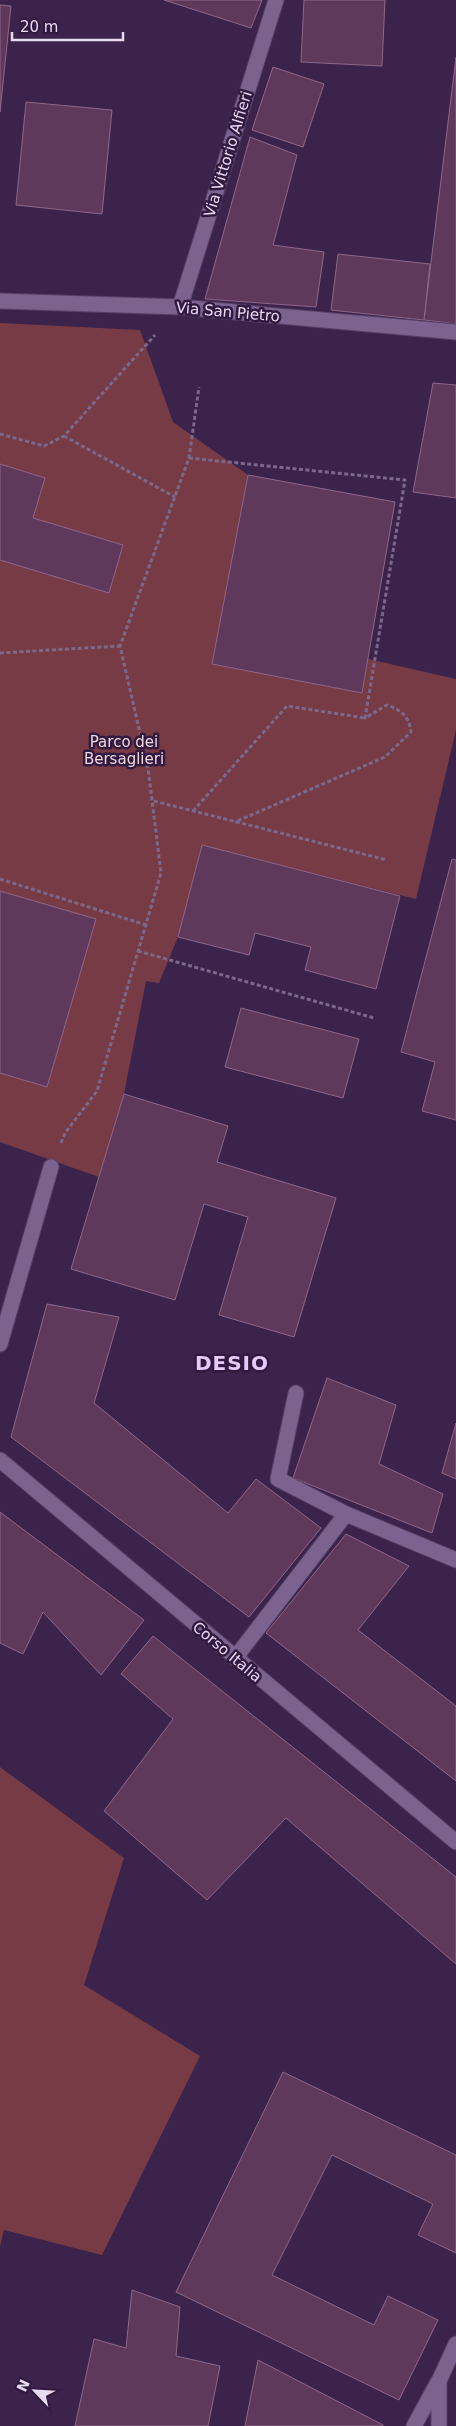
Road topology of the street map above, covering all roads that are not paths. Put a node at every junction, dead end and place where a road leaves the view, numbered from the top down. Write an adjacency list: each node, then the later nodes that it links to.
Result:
1 (276, 0): 3 (street, Via Vittorio Alfieri)
2 (0, 301): 3 (street, Via San Pietro)
3 (180, 307): 4 (street, Via San Pietro)
4 (456, 332)
5 (51, 1168): 6 (street)
6 (0, 1344)
7 (296, 1393): 9 (street)
8 (0, 1460): 11 (street, Corso Italia)
9 (346, 1514): 10 (street); 11 (street)
10 (456, 1560)
11 (235, 1658): 12 (street, Corso Italia)
12 (456, 1842)
13 (456, 2344): 14 (street)
14 (439, 2380): 15 (street); 16 (street)
15 (414, 2426)
16 (439, 2426)

